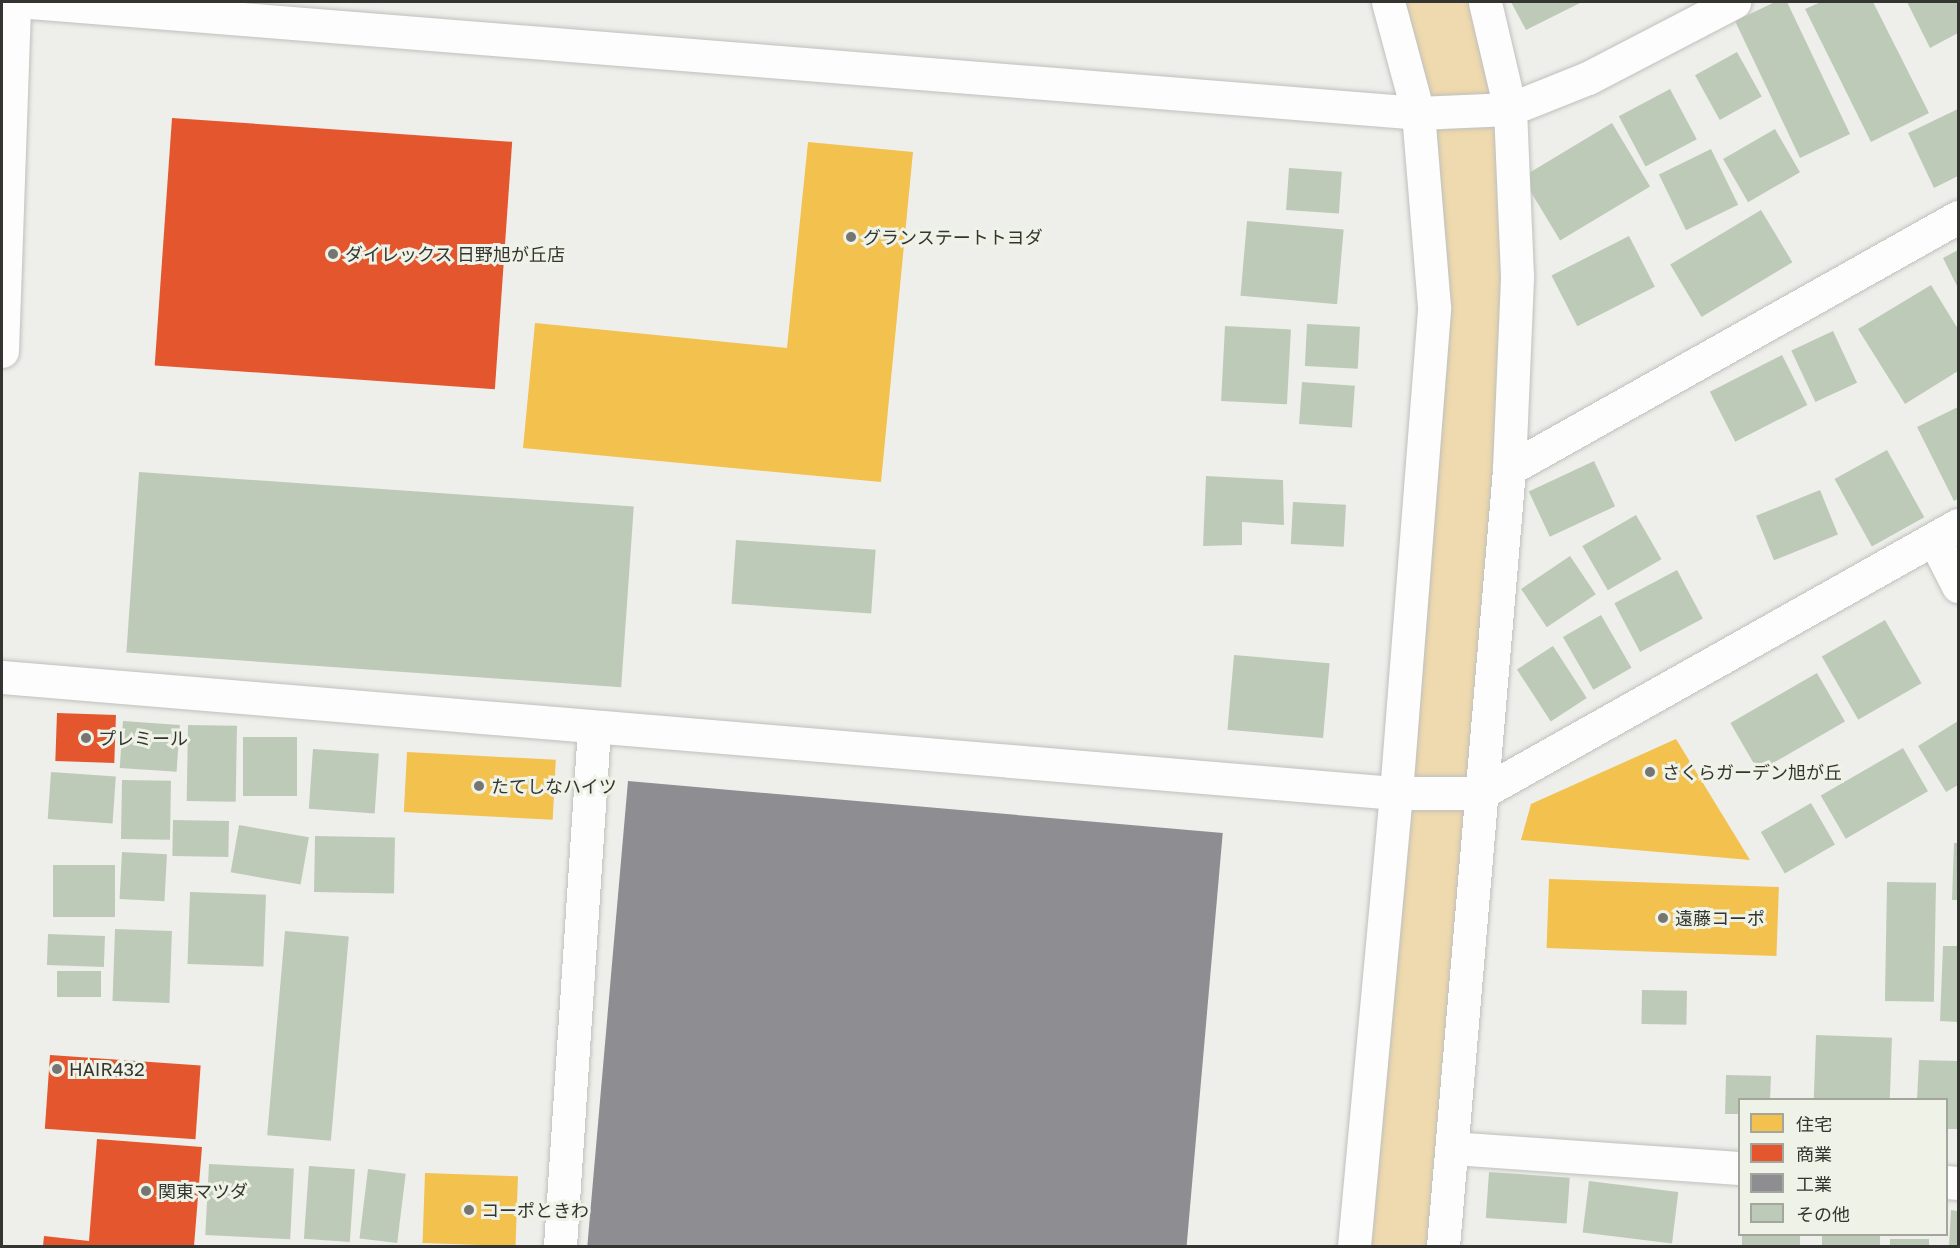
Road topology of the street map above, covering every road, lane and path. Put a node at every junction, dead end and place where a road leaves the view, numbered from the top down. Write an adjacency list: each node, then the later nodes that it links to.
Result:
1 (14, 2): 9 (street)
2 (30, 2): 7 (street)
3 (1388, 2): 7 (street)
4 (1485, 2): 6 (street)
5 (1734, 2): 6 (street)
6 (1510, 109): 7 (street); 10 (street)
7 (1418, 113): 15 (street)
8 (1959, 217): 10 (street)
9 (2, 351)
10 (1509, 469): 16 (street)
11 (1946, 532): 12 (street); 16 (street)
12 (1959, 586)
13 (2, 677): 14 (street)
14 (594, 728): 15 (street); 19 (street)
15 (1396, 793): 16 (street); 20 (street)
16 (1481, 793): 17 (street)
17 (1452, 1148): 18 (street); 21 (street)
18 (1738, 1168)
19 (560, 1246)
20 (1354, 1246)
21 (1443, 1246)

